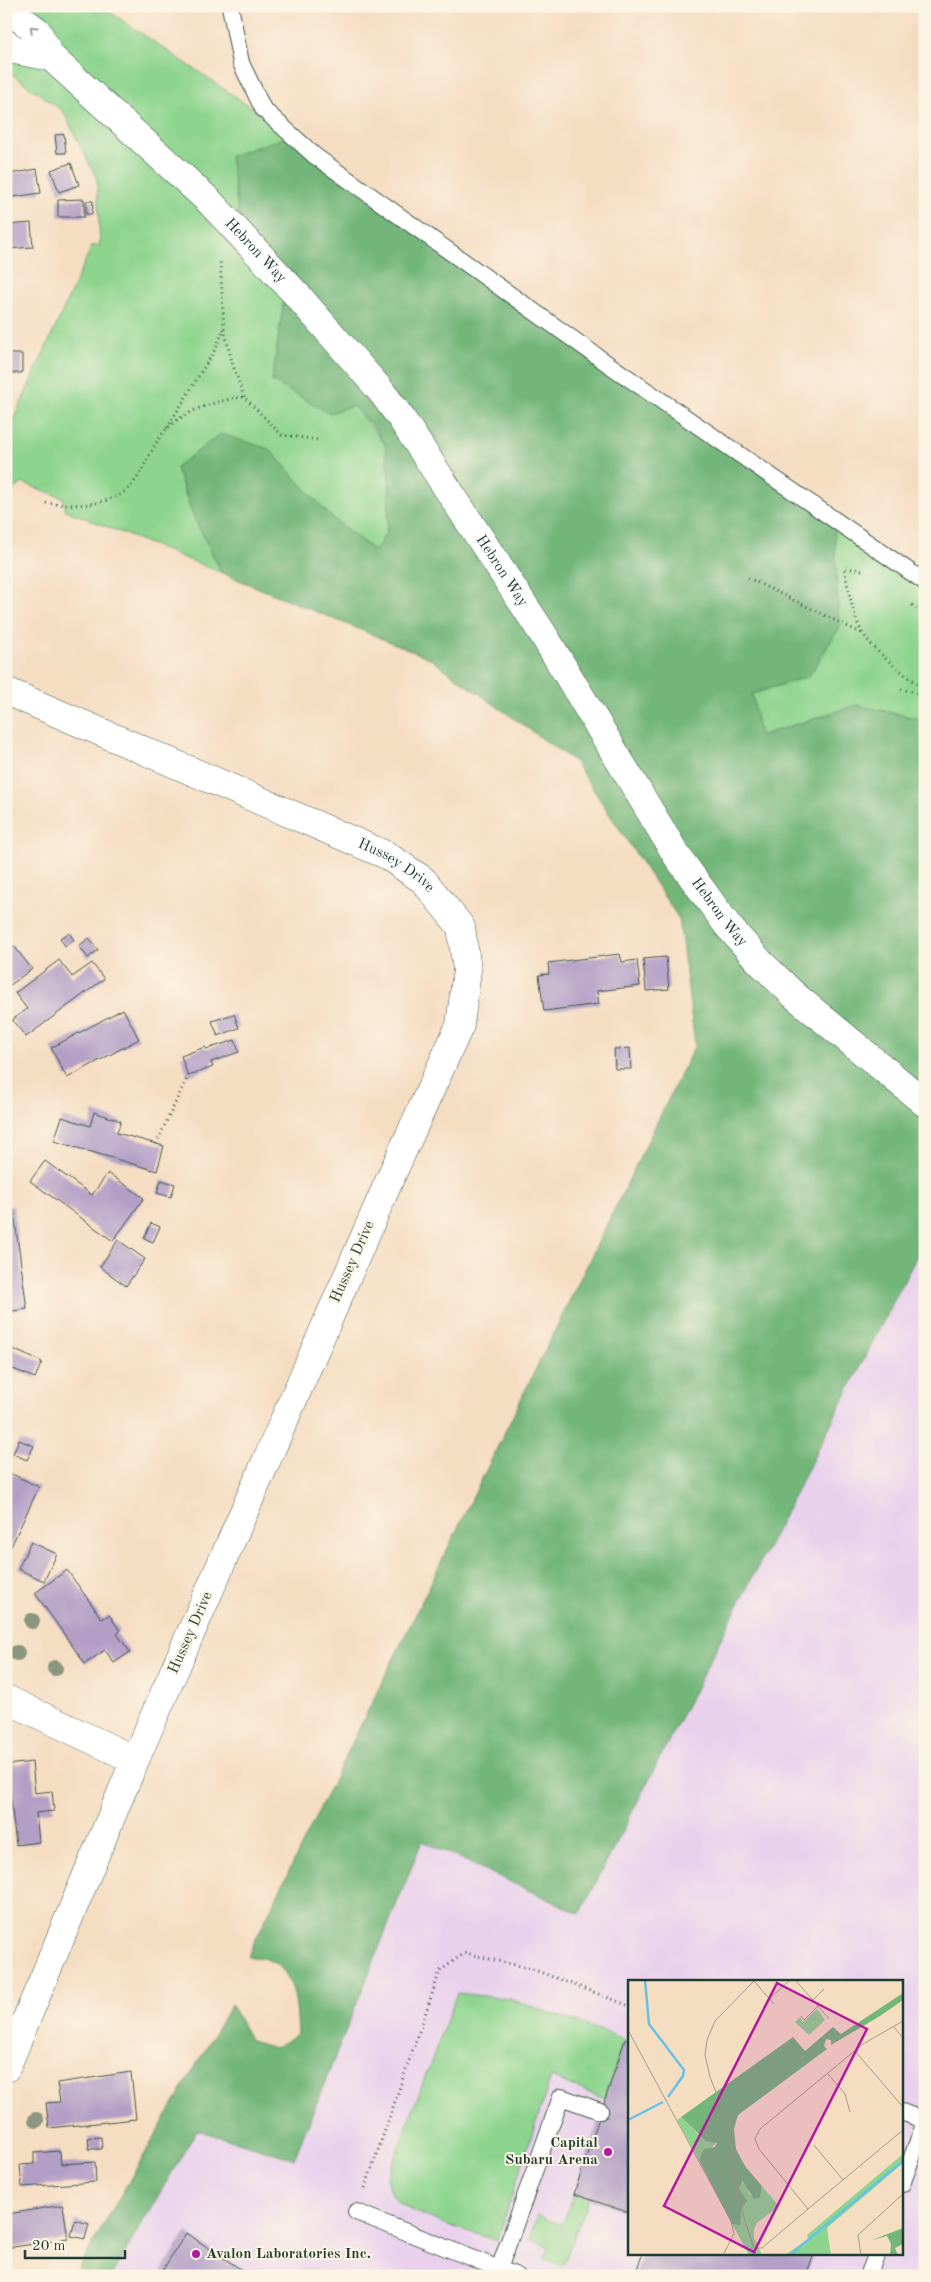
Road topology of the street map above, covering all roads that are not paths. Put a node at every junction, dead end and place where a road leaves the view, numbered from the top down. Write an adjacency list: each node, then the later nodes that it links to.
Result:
1 (230, 6): 5 (lane)
2 (6, 8): 4 (street, Hebron Way, one-way to 2)
3 (6, 44): 4 (street)
4 (51, 56): 7 (street, Hebron Way)
5 (925, 582)
6 (6, 691): 9 (street, Hussey Drive)
7 (925, 1102)
8 (6, 1699): 9 (street)
9 (135, 1760): 10 (street, Hussey Drive)
10 (9, 2054)
11 (600, 2111): 17 (lane)
12 (904, 2113): 13 (lane)
13 (925, 2122): 14 (lane)
14 (904, 2179)
15 (356, 2212): 17 (lane)
16 (877, 2254): 19 (lane)
17 (499, 2269): 18 (lane)
18 (517, 2276)
19 (868, 2276)

